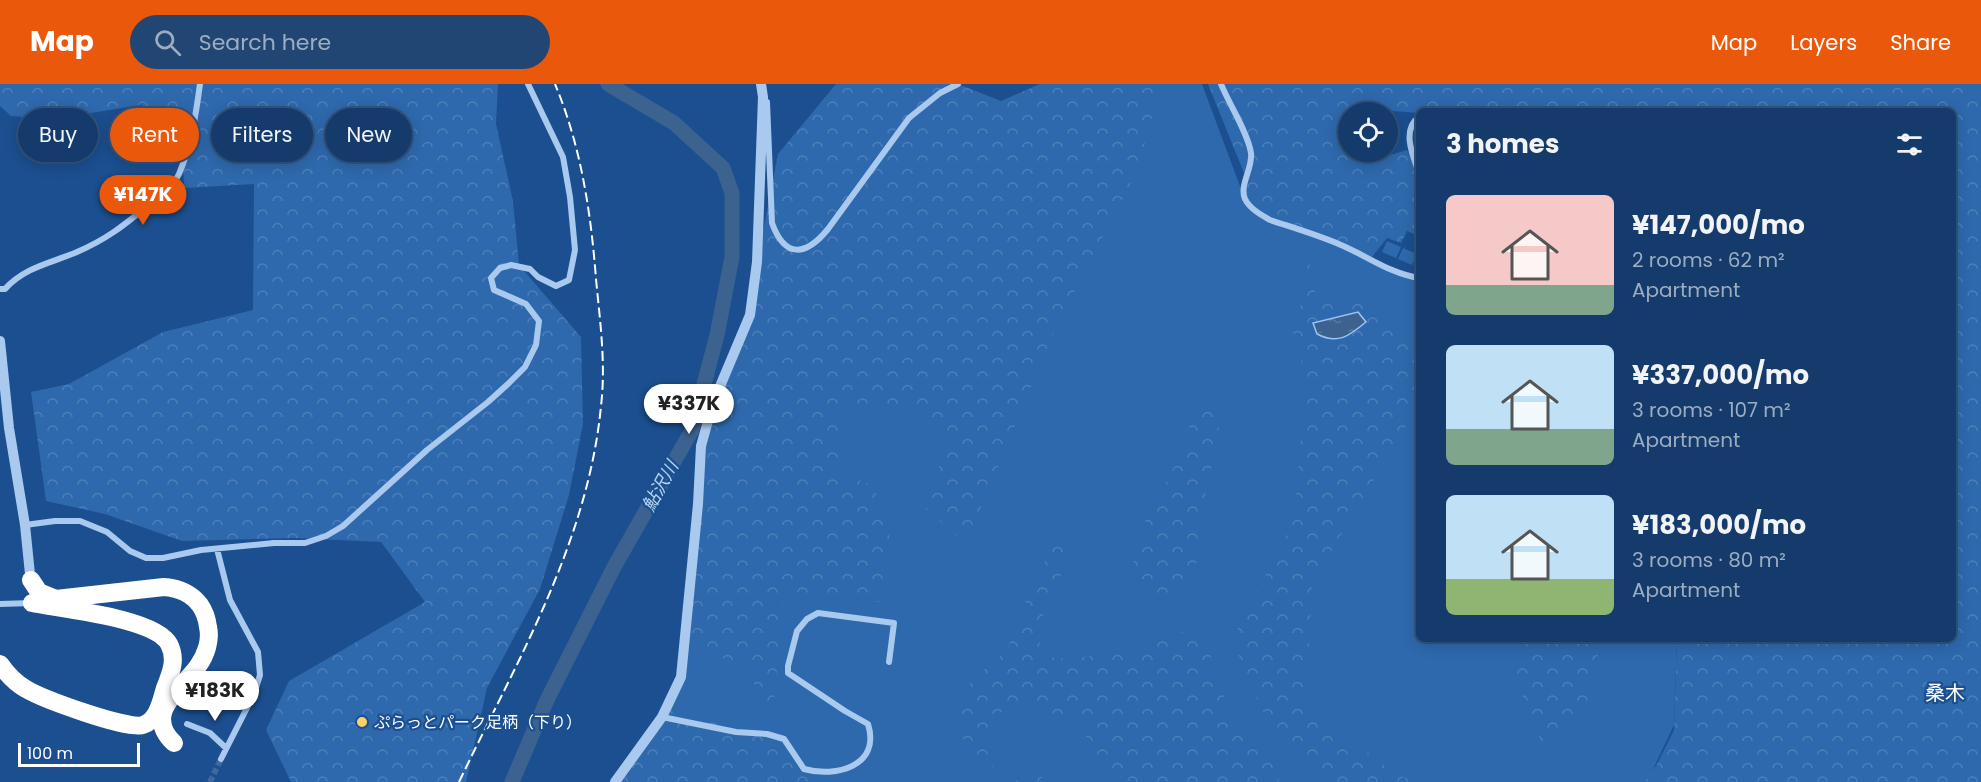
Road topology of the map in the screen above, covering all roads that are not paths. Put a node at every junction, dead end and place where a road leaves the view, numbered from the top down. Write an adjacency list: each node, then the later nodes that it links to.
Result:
1 (200, 84): 9 (street)
2 (528, 84): 12 (street)
3 (763, 84): 4 (street); 18 (street)
4 (958, 84)
5 (1221, 84): 8 (street)
6 (1416, 120): 7 (street)
7 (1416, 165)
8 (1416, 278)
9 (0, 289)
10 (0, 341): 11 (street)
11 (25, 525): 12 (street); 13 (street)
12 (218, 549): 21 (street)
13 (31, 580): 14 (street); 20 (highway)
14 (32, 603): 15 (street); 17 (highway)
15 (0, 604)
16 (889, 662): 18 (street)
17 (0, 664)
18 (662, 717): 23 (street)
19 (187, 724): 21 (street)
20 (174, 743)
21 (226, 748): 22 (street)
22 (221, 759)
23 (615, 782)

